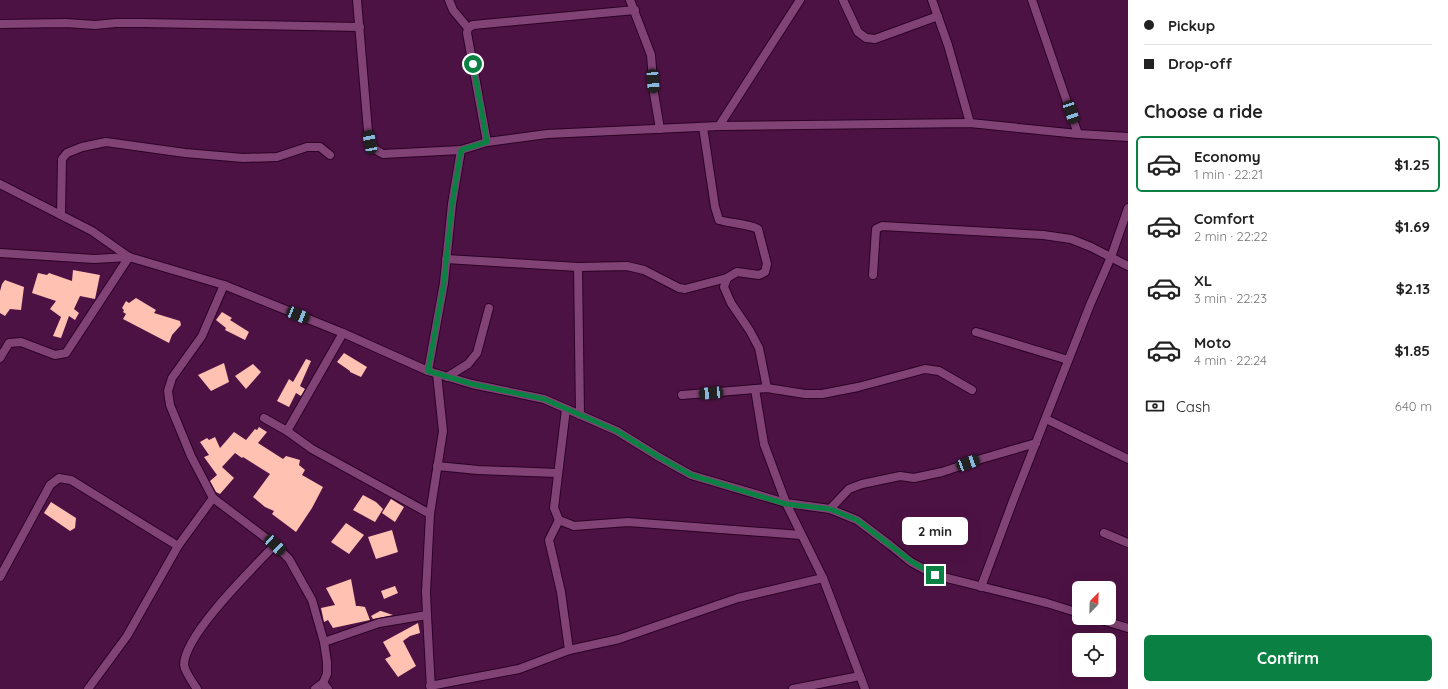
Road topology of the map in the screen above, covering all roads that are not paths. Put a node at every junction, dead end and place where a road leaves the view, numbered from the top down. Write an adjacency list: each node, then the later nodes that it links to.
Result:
1 (357, 0): 11 (street)
2 (450, 0): 12 (street)
3 (630, 0): 8 (street)
4 (800, 0): 14 (street)
5 (843, 0): 9 (street)
6 (932, 0): 9 (street)
7 (1032, 0): 17 (street)
8 (635, 10): 12 (street); 16 (street)
9 (938, 16): 13 (street)
10 (0, 24): 11 (street)
11 (360, 27): 20 (street)
12 (468, 28): 19 (street)
13 (970, 123): 14 (street); 17 (street)
14 (719, 126): 15 (street)
15 (703, 127): 16 (street); 32 (street)
16 (660, 129): 19 (street)
17 (1078, 134): 18 (street)
18 (1128, 137)
19 (487, 142): 20 (street)
20 (461, 150): 28 (street)
21 (330, 155): 24 (street)
22 (0, 184): 24 (street)
23 (1128, 208): 27 (street)
24 (61, 216): 26 (street)
25 (0, 253): 26 (street)
26 (129, 257): 33 (street); 37 (street)
27 (1110, 257): 29 (street); 31 (street); 38 (street)
28 (446, 259): 30 (street); 39 (street)
29 (1128, 266)
30 (578, 267): 32 (street); 47 (street)
31 (873, 275)
32 (727, 278): 42 (street)
33 (224, 285): 36 (street); 55 (street)
34 (489, 308): 41 (street)
35 (976, 332): 38 (street)
36 (343, 333): 39 (street); 50 (street)
37 (0, 358)
38 (1068, 360): 49 (street)
39 (428, 371): 40 (street)
40 (437, 374): 41 (street); 53 (street)
41 (447, 377): 46 (street)
42 (767, 388): 43 (street); 44 (street)
43 (755, 389): 45 (street); 56 (street)
44 (972, 390)
45 (682, 395)
46 (566, 409): 47 (street); 54 (street)
47 (580, 415): 56 (street)
48 (264, 418): 50 (street)
49 (1046, 419): 51 (street); 52 (street)
50 (287, 431): 58 (street)
51 (1036, 443): 57 (street); 67 (street)
52 (1128, 459)
53 (437, 466): 54 (street); 58 (street)
54 (558, 474): 59 (street)
55 (213, 498): 63 (street); 64 (street)
56 (786, 504): 57 (street); 61 (street)
57 (830, 509): 67 (street)
58 (430, 514): 69 (street)
59 (559, 520): 61 (street); 73 (street)
60 (1104, 533): 62 (street)
61 (801, 535): 66 (street)
62 (1128, 543)
63 (275, 545): 72 (street); 78 (street)
64 (178, 546): 65 (street); 77 (street)
65 (0, 576)
66 (823, 578): 73 (street); 74 (street)
67 (981, 587): 68 (street)
68 (1072, 611)
69 (427, 615): 72 (street); 76 (street)
70 (1116, 624): 71 (street)
71 (1128, 628)
72 (324, 642): 75 (street)
73 (569, 650): 76 (street)
74 (860, 676): 80 (street); 81 (street)
75 (325, 686): 79 (street)
76 (431, 688)
77 (88, 689)
78 (197, 689)
79 (315, 689)
80 (793, 689)
81 (865, 689)

